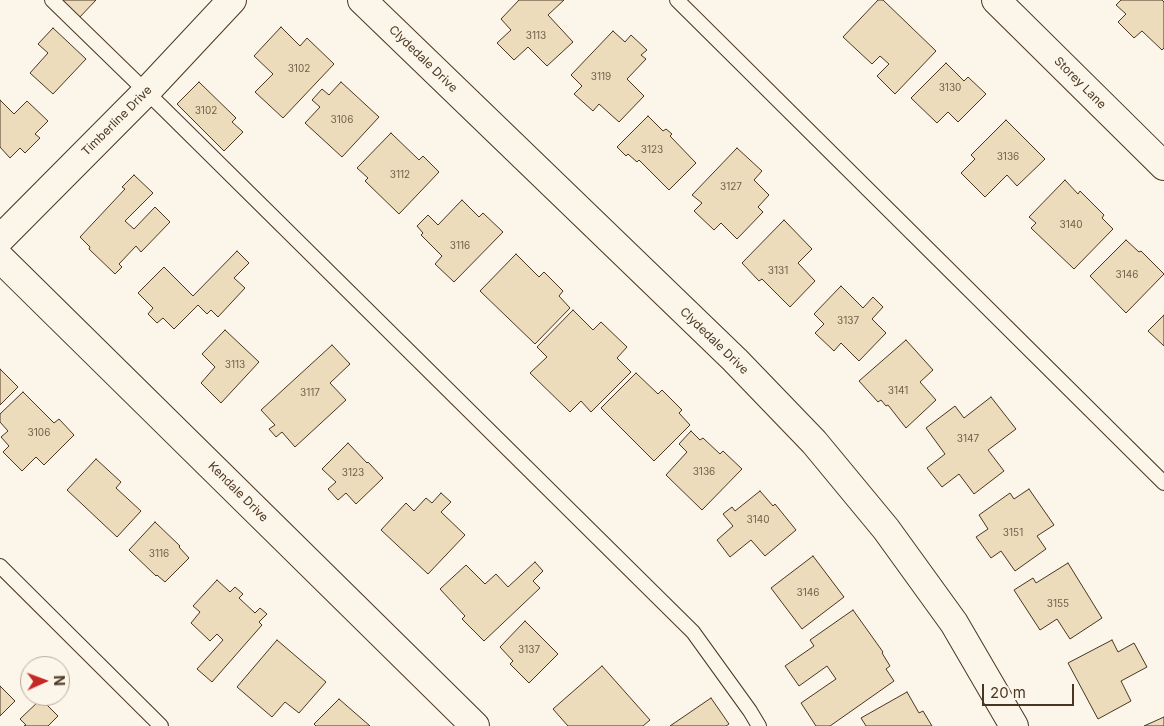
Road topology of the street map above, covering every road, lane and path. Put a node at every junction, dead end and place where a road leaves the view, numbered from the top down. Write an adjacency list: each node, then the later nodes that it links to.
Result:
1 (52, 0): 6 (lane)
2 (232, 0): 6 (street, Timberline Drive)
3 (362, 0): 15 (street, Clydedale Drive)
4 (676, 0): 10 (lane)
5 (996, 0): 7 (street, Storey Lane)
6 (146, 92): 8 (street, Timberline Drive); 14 (lane)
7 (1164, 166)
8 (0, 239)
9 (0, 258): 13 (street, Kendale Drive)
10 (1164, 483)
11 (0, 566): 12 (lane)
12 (161, 726)
13 (475, 726)
14 (759, 726)
15 (1014, 726)

